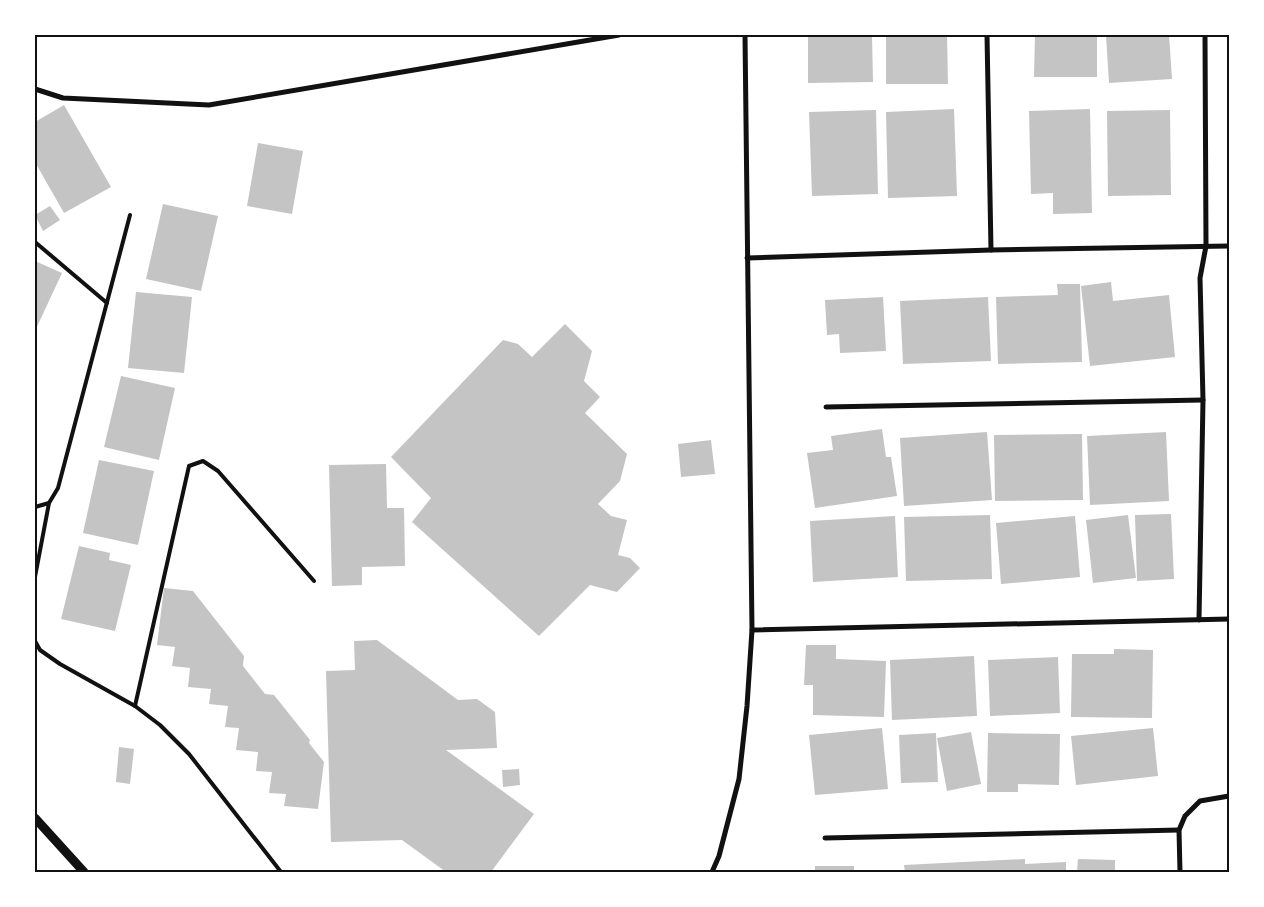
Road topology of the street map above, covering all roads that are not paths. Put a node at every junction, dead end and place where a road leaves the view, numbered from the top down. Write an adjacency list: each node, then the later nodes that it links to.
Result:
1 (619, 35): 5 (street)
2 (745, 35): 11 (street)
3 (987, 35): 10 (street)
4 (1205, 35): 8 (street)
5 (35, 89)
6 (130, 215): 12 (lane)
7 (35, 242): 12 (lane)
8 (1206, 246): 9 (street); 10 (street); 13 (street)
9 (1229, 246)
10 (991, 250): 11 (street)
11 (747, 258): 21 (street)
12 (107, 303): 15 (lane)
13 (1203, 400): 14 (street); 19 (street)
14 (826, 407)
15 (49, 503): 16 (lane); 17 (lane)
16 (35, 507)
17 (35, 577)
18 (314, 581): 23 (lane)
19 (1199, 620): 20 (street); 21 (street)
20 (1229, 620)
21 (752, 630): 30 (street)
22 (35, 641): 23 (lane)
23 (135, 706): 29 (lane)
24 (1229, 796): 26 (street)
25 (35, 818): 28 (street)
26 (1179, 830): 27 (street); 31 (street)
27 (825, 838)
28 (84, 872)
29 (281, 872)
30 (712, 872)
31 (1180, 872)

